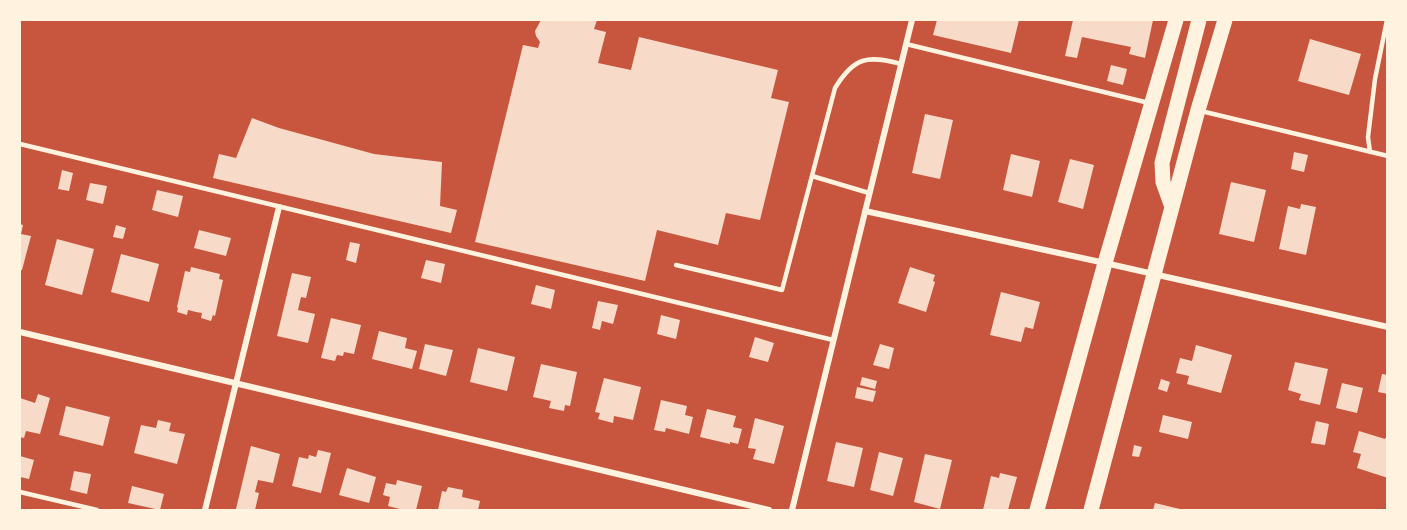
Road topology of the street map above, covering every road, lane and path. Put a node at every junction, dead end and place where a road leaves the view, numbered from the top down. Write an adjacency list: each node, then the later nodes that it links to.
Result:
1 (912, 20): 6 (street)
2 (1176, 20): 8 (main road)
3 (1199, 20): 16 (main road)
4 (1225, 20): 9 (main road)
5 (1387, 20): 11 (lane)
6 (906, 44): 7 (street); 8 (lane)
7 (901, 64): 13 (lane); 14 (street)
8 (1152, 103): 18 (main road)
9 (1198, 110): 11 (lane); 16 (main road)
10 (20, 144): 15 (lane)
11 (1370, 152): 12 (lane)
12 (1388, 156)
13 (812, 176): 14 (lane); 19 (lane)
14 (869, 193): 17 (street)
15 (279, 207): 23 (lane); 24 (street)
16 (1172, 207): 20 (main road)
17 (865, 211): 18 (street); 23 (street)
18 (1105, 263): 20 (street); 30 (main road)
19 (676, 265)
20 (1154, 274): 21 (street); 31 (main road)
21 (1388, 327)
22 (20, 332): 24 (street)
23 (833, 340): 29 (street)
24 (236, 384): 27 (street); 28 (street)
25 (20, 492): 26 (lane)
26 (97, 510)
27 (205, 510)
28 (769, 510)
29 (792, 510)
30 (1037, 510)
31 (1091, 510)

